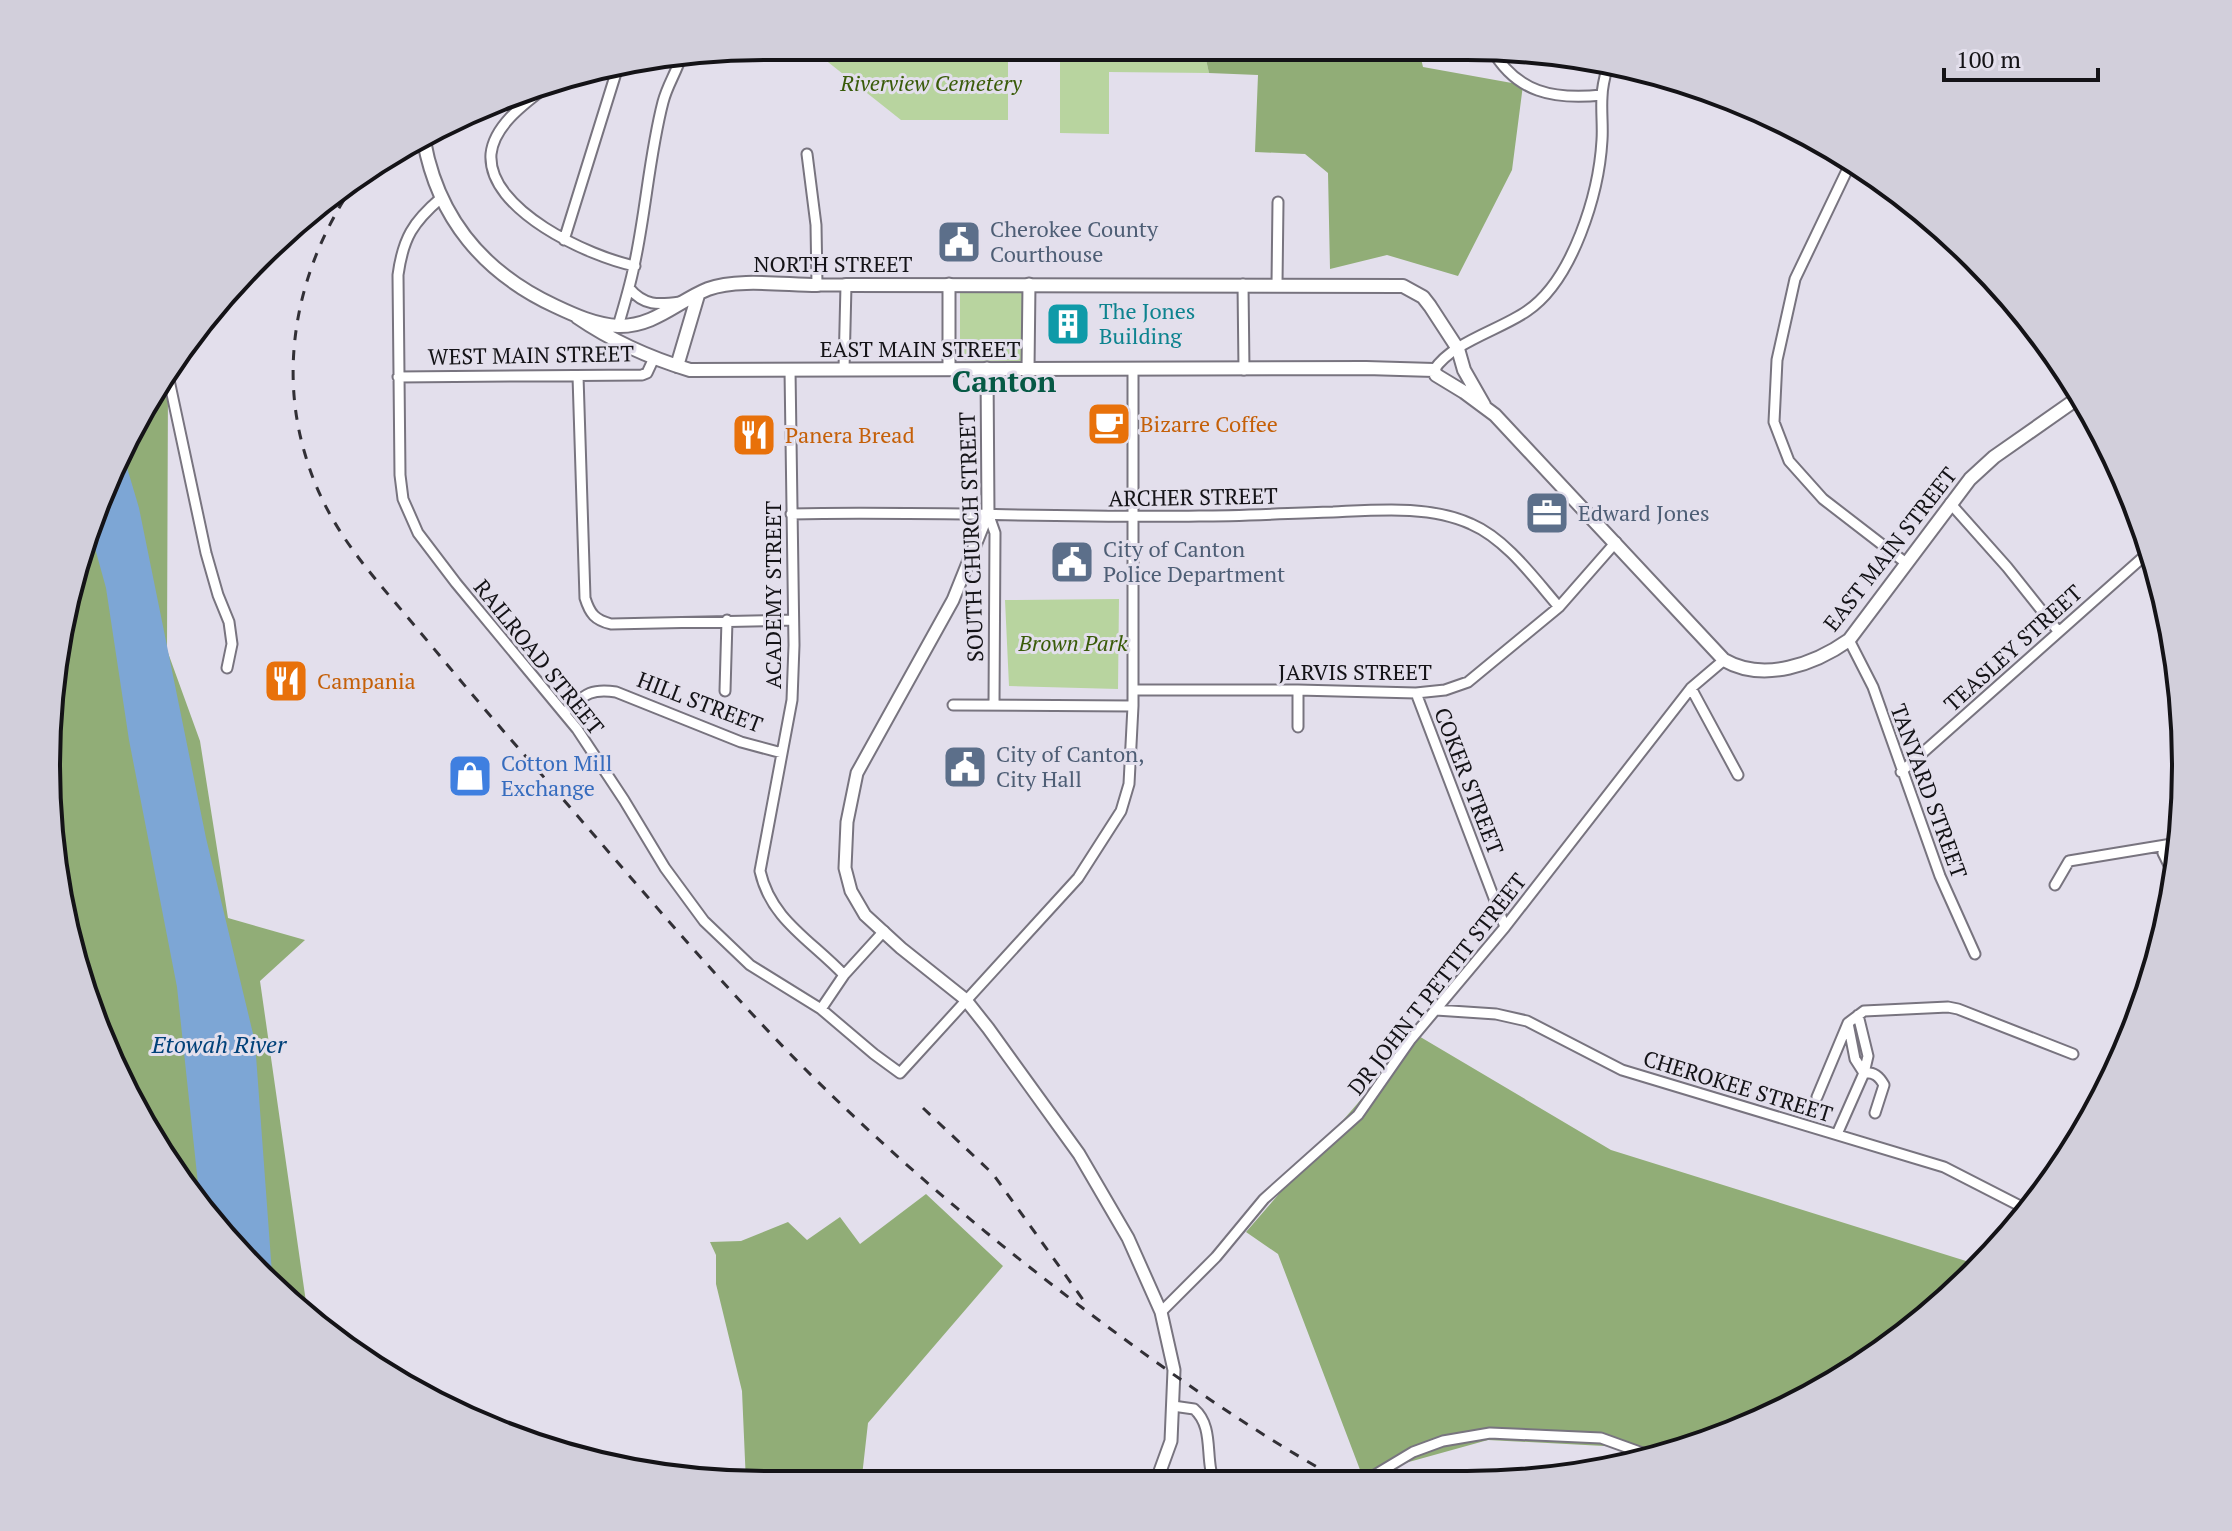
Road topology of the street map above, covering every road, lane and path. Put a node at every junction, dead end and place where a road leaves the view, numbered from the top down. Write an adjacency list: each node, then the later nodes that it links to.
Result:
1 (1499, 61): 5 (street)
2 (678, 66): 13 (street)
3 (1606, 74): 5 (street)
4 (615, 77): 12 (street)
5 (1602, 95): 24 (street)
6 (530, 100): 12 (street)
7 (426, 148): 10 (main road)
8 (807, 154): 18 (street)
9 (1846, 172): 46 (street)
10 (441, 198): 22 (main road); 36 (street, RAILROAD STREET)
11 (1278, 202): 17 (street)
12 (564, 240): 13 (street)
13 (635, 266): 20 (street)
14 (949, 284): 15 (main road, NORTH STREET); 19 (main road, NORTH STREET); 29 (street)
15 (1029, 284): 16 (main road, NORTH STREET); 30 (street)
16 (1243, 284): 17 (main road, NORTH STREET); 33 (street)
17 (1277, 284): 24 (main road, NORTH STREET)
18 (817, 285): 19 (street, NORTH STREET); 21 (main road, NORTH STREET)
19 (846, 285): 28 (street)
20 (629, 288): 21 (street); 23 (street)
21 (693, 298): 23 (main road, NORTH STREET); 26 (main road)
22 (577, 317): 23 (main road, NORTH STREET); 25 (main road, WEST MAIN STREET)
23 (618, 326)
24 (1458, 349): 34 (street); 39 (main road)
25 (654, 358): 26 (main road, WEST MAIN STREET); 35 (street, WEST MAIN STREET)
26 (677, 366): 32 (main road, WEST MAIN STREET)
27 (987, 368): 29 (main road, EAST MAIN STREET); 30 (main road, EAST MAIN STREET); 41 (street, SOUTH CHURCH STREET)
28 (844, 369): 29 (main road, EAST MAIN STREET); 32 (main road, EAST MAIN STREET)
29 (949, 369)
30 (1028, 369): 31 (main road, EAST MAIN STREET)
31 (1133, 369): 33 (main road, EAST MAIN STREET); 43 (street)
32 (790, 370): 42 (street, ACADEMY STREET)
33 (1244, 370): 34 (main road, EAST MAIN STREET)
34 (1434, 370): 39 (main road)
35 (578, 376): 36 (street, WEST MAIN STREET); 48 (street)
36 (398, 377): 62 (street, RAILROAD STREET)
37 (171, 388): 53 (street)
38 (2071, 403): 40 (main road, EAST MAIN STREET)
39 (1484, 405): 44 (main road)
40 (1950, 503): 46 (main road, EAST MAIN STREET); 50 (street)
41 (988, 513): 42 (street, ARCHER STREET); 43 (street, ARCHER STREET); 59 (street, SOUTH CHURCH STREET); 70 (street)
42 (791, 514): 49 (street, ACADEMY STREET)
43 (1132, 517): 47 (street, ARCHER STREET); 55 (street)
44 (1616, 542): 47 (street, JARVIS STREET); 52 (main road)
45 (2141, 559): 50 (street, TEASLEY STREET)
46 (1906, 563): 51 (main road, EAST MAIN STREET)
47 (1559, 607): 58 (street, JARVIS STREET)
48 (727, 620): 49 (street); 57 (street)
49 (793, 620): 64 (street, ACADEMY STREET)
50 (2058, 631): 65 (street, TEASLEY STREET)
51 (1849, 640): 52 (main road, EAST MAIN STREET); 65 (street, TANYARD STREET)
52 (1724, 660): 54 (street, DR JOHN T PETTIT STREET)
53 (227, 668)
54 (1691, 688): 66 (street); 69 (street, DR JOHN T PETTIT STREET)
55 (1133, 690): 56 (street, JARVIS STREET); 61 (street)
56 (1298, 690): 58 (street, JARVIS STREET); 63 (street)
57 (725, 691)
58 (1416, 693): 69 (street, COKER STREET)
59 (994, 704): 60 (street); 61 (street)
60 (953, 705)
61 (1133, 706): 73 (street)
62 (564, 713): 64 (street, HILL STREET); 74 (street, RAILROAD STREET)
63 (1298, 727)
64 (782, 753): 72 (street, ACADEMY STREET)
65 (1901, 772): 71 (street, TANYARD STREET)
66 (1738, 775)
67 (2167, 844): 68 (street)
68 (2055, 885)
69 (1505, 927): 75 (street, DR JOHN T PETTIT STREET)
70 (884, 931): 72 (street); 73 (street)
71 (1975, 954)
72 (844, 975): 74 (street)
73 (965, 999): 74 (street, RAILROAD STREET); 84 (street)
74 (821, 1009)
75 (1436, 1010): 82 (street, CHEROKEE STREET); 84 (street, DR JOHN T PETTIT STREET)
76 (1858, 1015): 77 (street); 78 (street); 79 (street)
77 (1848, 1023): 79 (street); 80 (street)
78 (2073, 1054)
79 (1864, 1073): 81 (street); 82 (street)
80 (1817, 1097)
81 (1875, 1113)
82 (1837, 1134): 83 (street, CHEROKEE STREET)
83 (2018, 1205)
84 (1161, 1312): 85 (street)
85 (1173, 1406): 87 (street); 88 (street)
86 (1635, 1450): 89 (street)
87 (1160, 1471)
88 (1210, 1471)
89 (1381, 1471)

